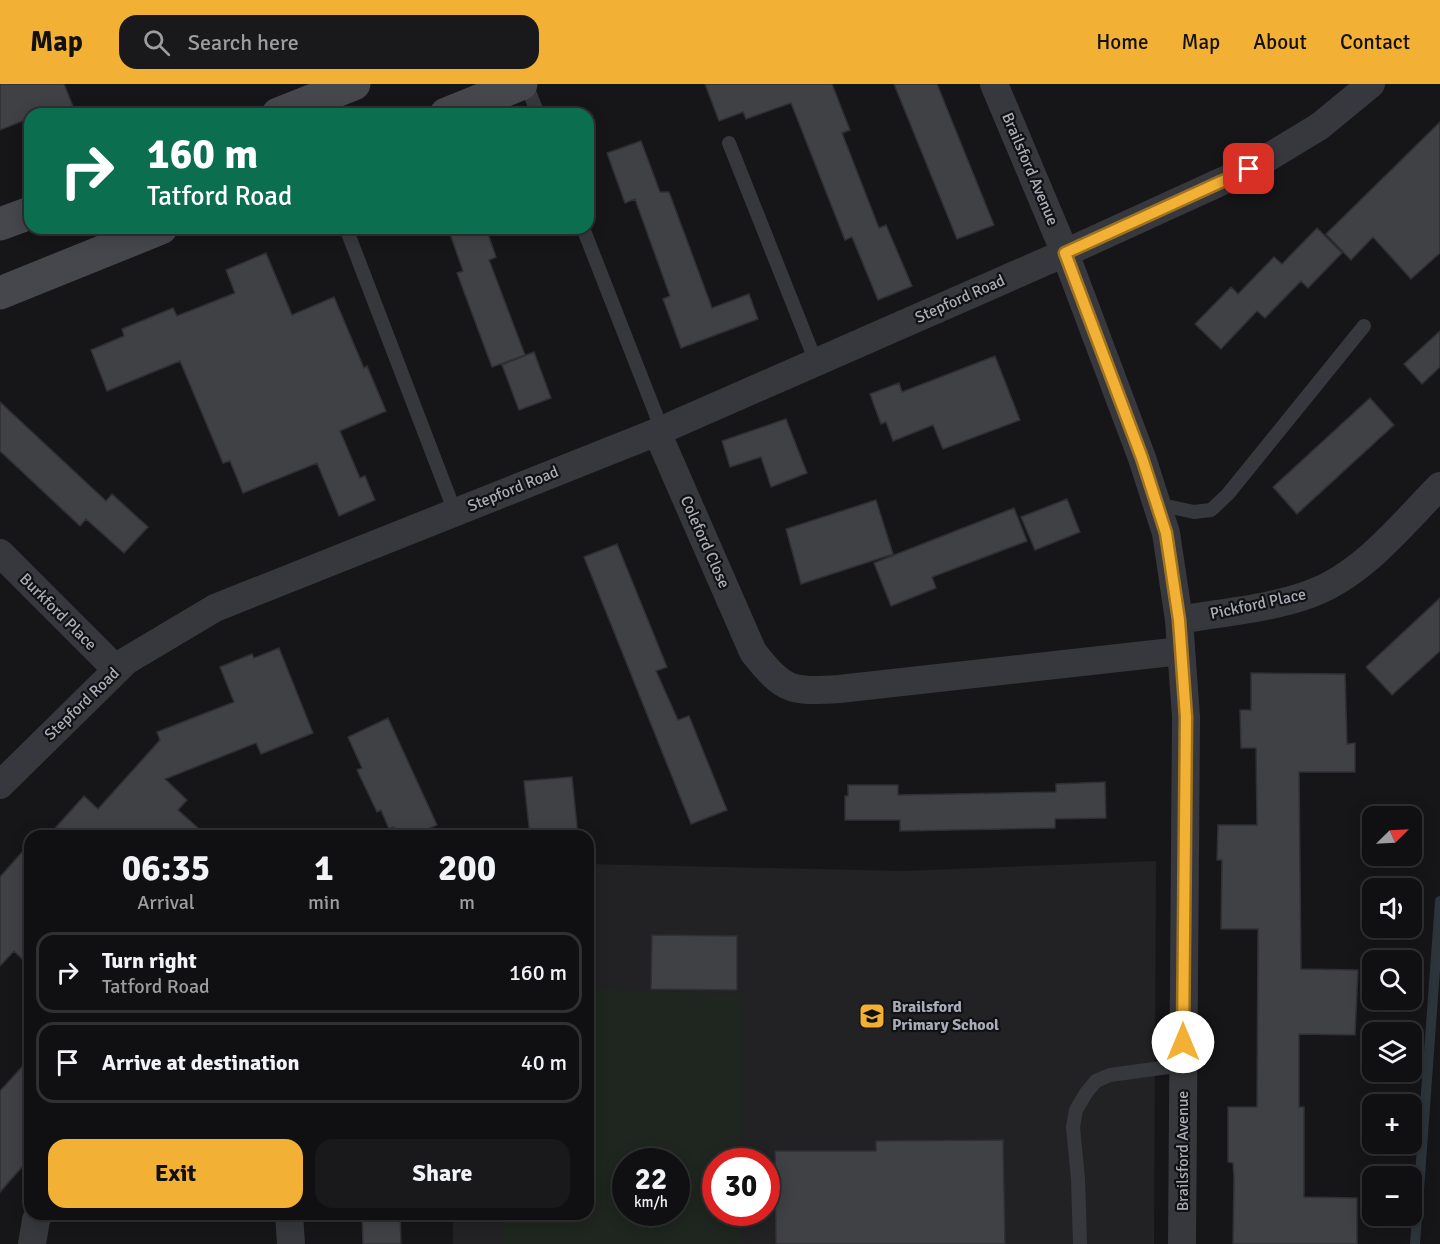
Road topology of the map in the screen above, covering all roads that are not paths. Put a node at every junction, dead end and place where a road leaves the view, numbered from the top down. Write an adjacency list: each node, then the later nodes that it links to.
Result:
1 (354, 84): 6 (main road)
2 (521, 84): 7 (main road)
3 (526, 84): 8 (lane)
4 (994, 84): 15 (street, Brailsford Avenue)
5 (1371, 84): 15 (street, Stepford Road)
6 (293, 108)
7 (461, 108)
8 (536, 108)
9 (729, 142): 18 (lane)
10 (24, 215): 11 (main road)
11 (0, 225)
12 (146, 234): 16 (main road)
13 (348, 234): 22 (lane)
14 (585, 234): 19 (lane)
15 (1065, 253): 18 (street, Stepford Road); 21 (street, Brailsford Avenue)
16 (0, 293)
17 (1364, 326): 21 (lane)
18 (816, 362): 19 (street, Stepford Road)
19 (659, 431): 22 (street, Stepford Road); 25 (street, Coleford Close)
20 (1440, 486): 24 (street, Pickford Place)
21 (1157, 504): 24 (street, Brailsford Avenue)
22 (456, 512): 26 (street, Stepford Road)
23 (0, 553): 26 (street, Burkford Place)
24 (1179, 620): 25 (street, Brailsford Avenue)
25 (1181, 651): 28 (street, Brailsford Avenue)
26 (117, 670): 27 (street, Stepford Road)
27 (0, 785)
28 (1183, 1065): 33 (lane); 34 (street, Brailsford Avenue)
29 (36, 1220): 31 (street)
30 (289, 1220): 32 (street)
31 (32, 1244)
32 (291, 1244)
33 (1080, 1244)
34 (1182, 1244)

